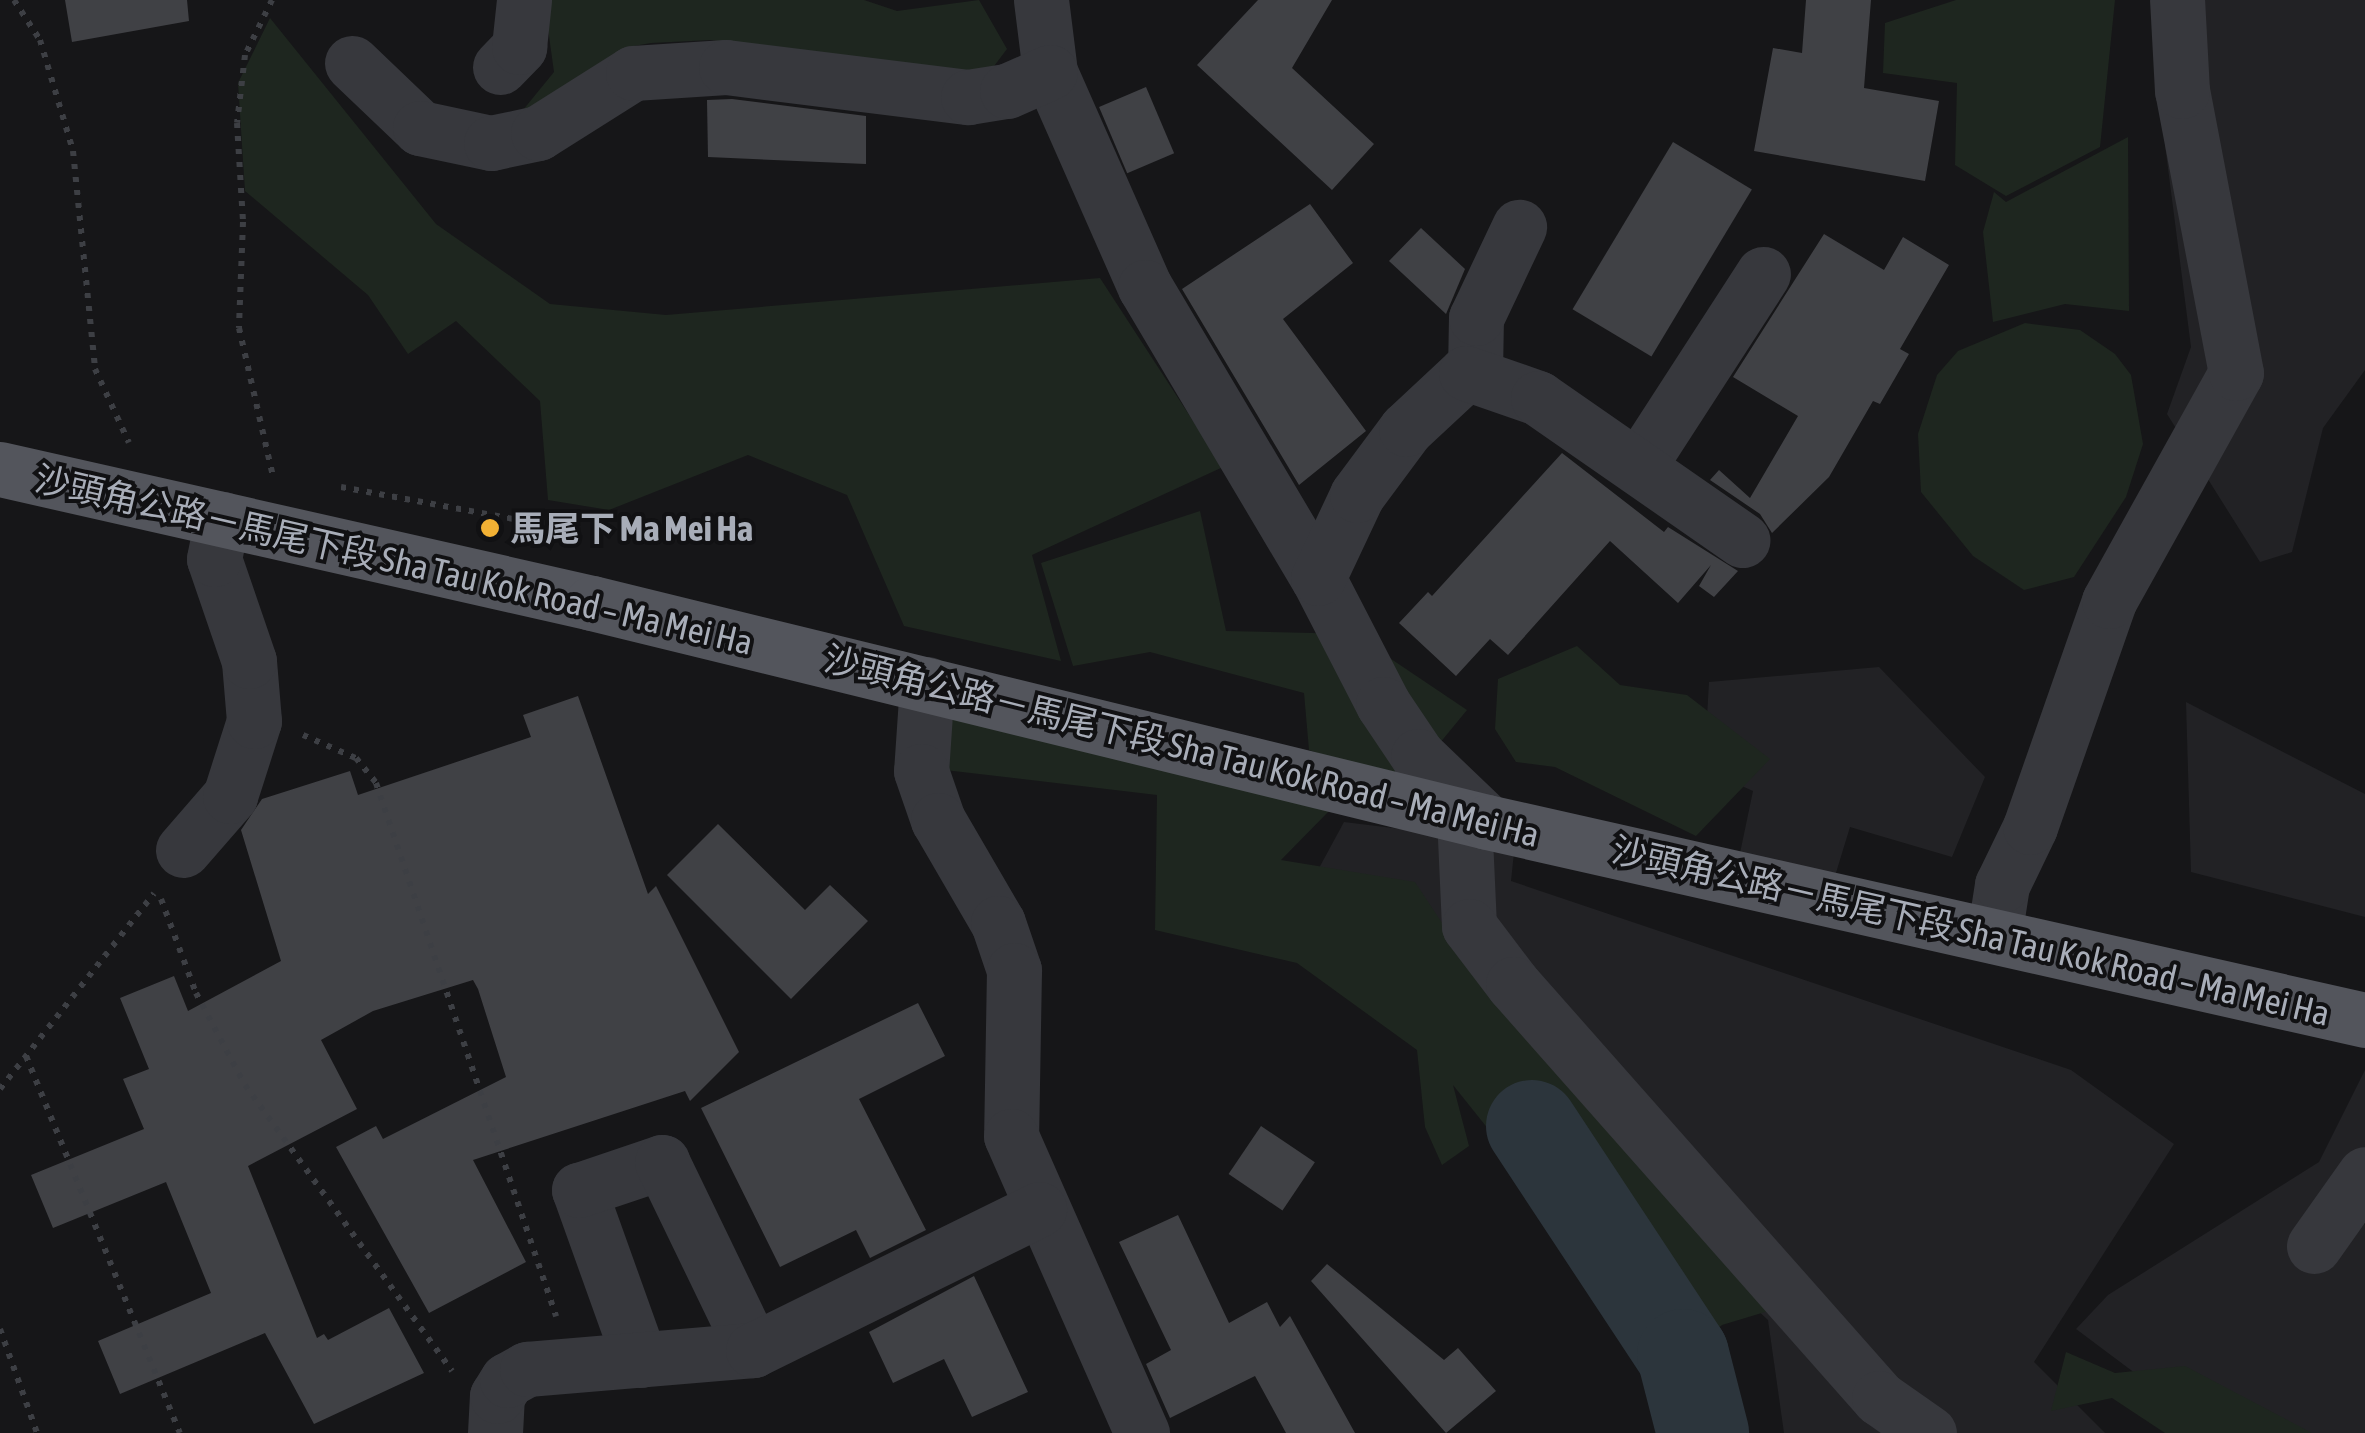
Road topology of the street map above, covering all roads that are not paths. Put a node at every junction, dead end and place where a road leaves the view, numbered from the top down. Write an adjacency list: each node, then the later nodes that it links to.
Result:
1 (524, 0): 5 (street)
2 (1040, 0): 6 (street)
3 (2177, 0): 18 (street)
4 (352, 63): 6 (street)
5 (500, 68)
6 (1050, 72): 14 (street)
7 (1520, 226): 9 (street)
8 (1763, 274): 10 (street)
9 (1475, 373): 10 (street); 14 (street)
10 (1638, 466): 13 (street)
11 (0, 470): 12 (main road, 沙頭角公路－馬尾下段 Sha Tau Kok Road – Ma Mei Ha)
12 (222, 518): 15 (main road, 沙頭角公路－馬尾下段 Sha Tau Kok Road – Ma Mei Ha); 17 (street)
13 (1742, 540)
14 (1318, 578): 16 (street)
15 (926, 684): 16 (main road, 沙頭角公路－馬尾下段 Sha Tau Kok Road – Ma Mei Ha); 21 (street)
16 (1476, 819): 18 (main road, 沙頭角公路－馬尾下段 Sha Tau Kok Road – Ma Mei Ha); 25 (street)
17 (183, 850)
18 (1994, 936): 19 (main road, 沙頭角公路－馬尾下段 Sha Tau Kok Road – Ma Mei Ha)
19 (2365, 1020)
20 (2365, 1174): 22 (street)
21 (1039, 1210): 23 (street); 27 (street)
22 (2314, 1246)
23 (752, 1350): 24 (street); 24 (street)
24 (640, 1360): 26 (street)
25 (1882, 1415): 28 (street)
26 (495, 1433)
27 (1142, 1433)
28 (1929, 1433)

